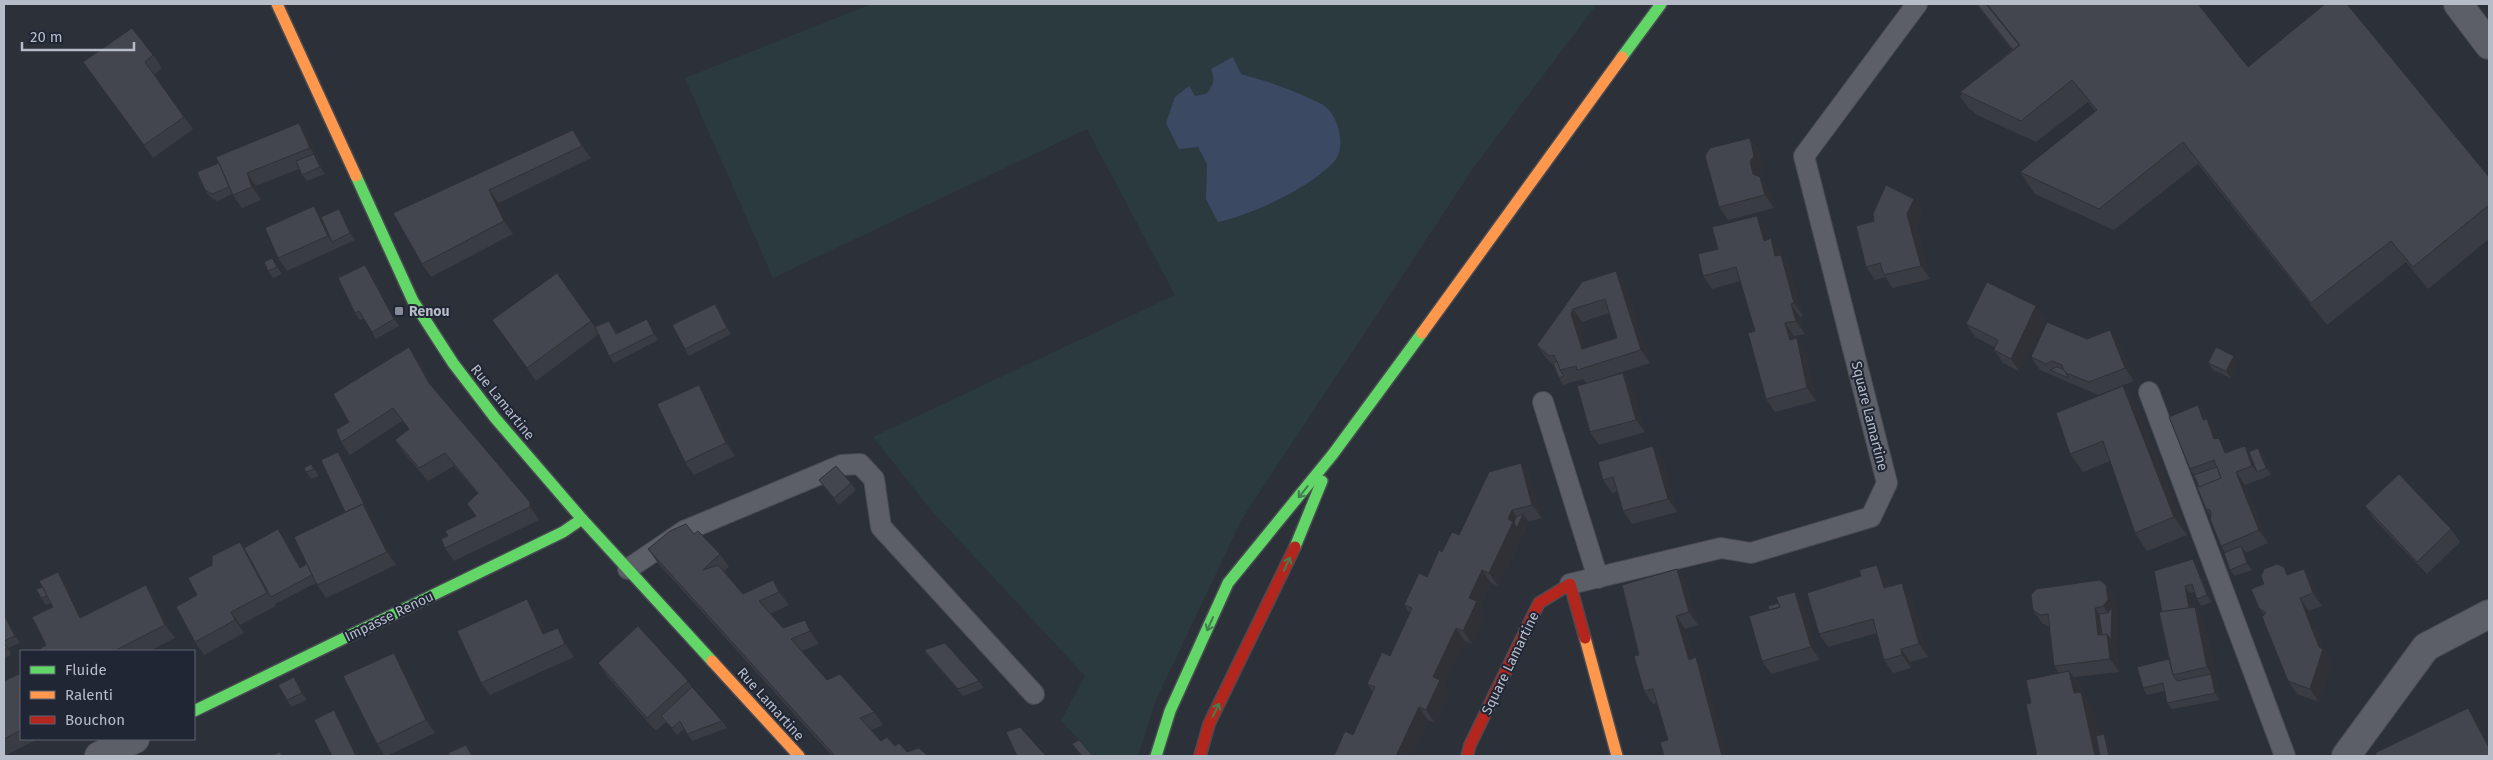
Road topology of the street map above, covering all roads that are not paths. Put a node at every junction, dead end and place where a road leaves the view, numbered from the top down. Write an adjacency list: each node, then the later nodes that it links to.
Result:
1 (277, 4): 9 (street, Rue Lamartine)
2 (1661, 4): 8 (street)
3 (1917, 4): 11 (lane, Square Lamartine)
4 (2458, 4): 5 (street)
5 (2489, 45)
6 (2149, 392): 23 (lane)
7 (1543, 402): 11 (lane)
8 (1333, 454): 19 (street, one-way to 19); 20 (street, one-way to 8)
9 (582, 519): 10 (street, Rue Lamartine); 15 (street, Impasse Renou)
10 (628, 569): 14 (lane); 18 (street, Rue Lamartine)
11 (1598, 578): 12 (lane, Square Lamartine)
12 (1570, 584): 21 (street, Square Lamartine); 22 (street)
13 (2489, 614): 24 (street)
14 (1034, 694)
15 (195, 711)
16 (133, 740): 17 (street)
17 (99, 756)
18 (799, 756)
19 (1156, 756)
20 (1200, 756)
21 (1467, 756)
22 (1617, 756)
23 (2285, 756)
24 (2346, 756)

